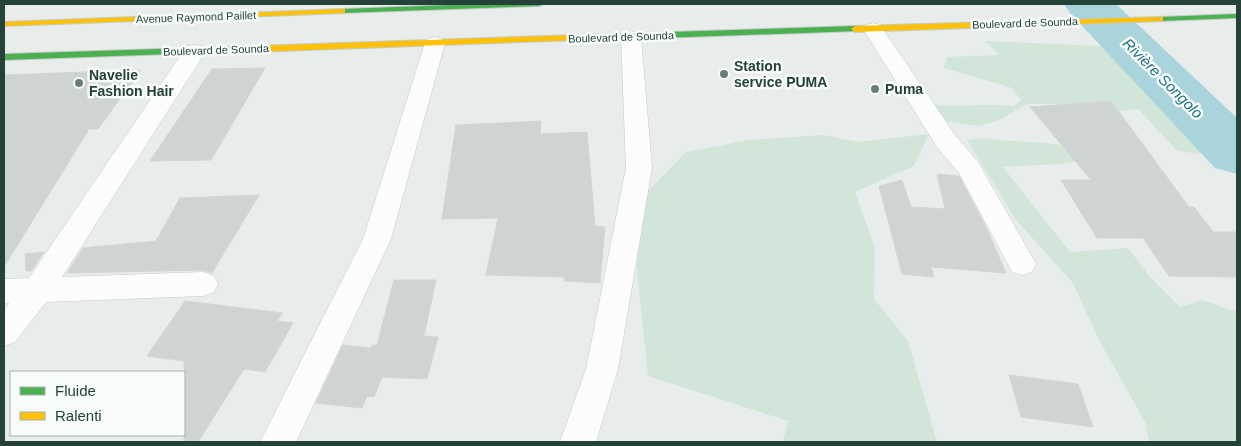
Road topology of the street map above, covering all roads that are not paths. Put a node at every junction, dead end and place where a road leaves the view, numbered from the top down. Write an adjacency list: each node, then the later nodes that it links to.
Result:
1 (539, 4): 3 (main road, Avenue Raymond Paillet)
2 (1237, 16): 4 (main road, Boulevard de Sounda)
3 (4, 24)
4 (873, 29): 5 (main road, Boulevard de Sounda); 9 (street)
5 (631, 37): 6 (main road, Boulevard de Sounda); 15 (street)
6 (435, 43): 7 (main road, Boulevard de Sounda); 14 (street)
7 (195, 51): 8 (main road, Boulevard de Sounda); 11 (street)
8 (4, 57)
9 (1022, 264)
10 (203, 284): 11 (street)
11 (38, 289): 12 (street); 13 (street)
12 (4, 291)
13 (4, 333)
14 (278, 442)
15 (578, 442)

